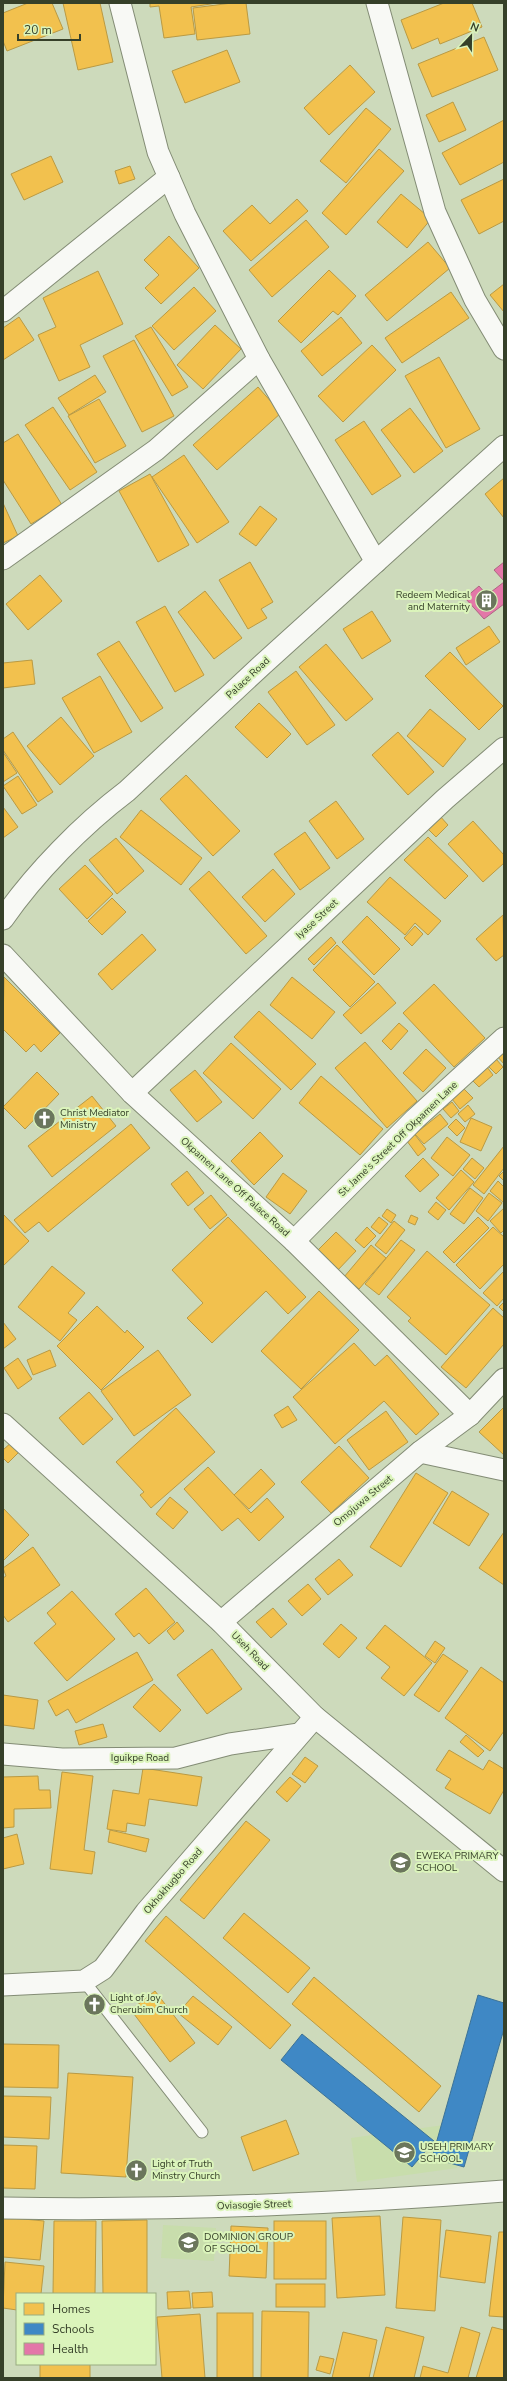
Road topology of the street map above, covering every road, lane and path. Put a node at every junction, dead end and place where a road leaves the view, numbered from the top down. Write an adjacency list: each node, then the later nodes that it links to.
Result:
1 (120, 3): 3 (street)
2 (377, 3): 5 (street)
3 (169, 177): 4 (street); 6 (street)
4 (3, 311)
5 (504, 349)
6 (259, 359): 8 (street); 9 (street)
7 (504, 446): 9 (street, Palace Road)
8 (3, 559)
9 (376, 562): 11 (street, Palace Road)
10 (504, 748): 14 (street, Iyase Street)
11 (5, 912)
12 (3, 955): 14 (street, Okpamen Lane Off Palace Road)
13 (504, 1038): 15 (street, St. Jame's Street Off Okpamen Lane)
14 (132, 1093): 15 (street, Okpamen Lane Off Palace Road)
15 (294, 1241): 17 (street, Okpamen Lane Off Palace Road)
16 (504, 1379): 17 (street, Omojuwa Street)
17 (470, 1414): 19 (street, Omojuwa Street)
18 (3, 1424): 21 (street, Useh Road)
19 (420, 1452): 20 (street); 21 (street, Omojuwa Street)
20 (504, 1470)
21 (222, 1622): 22 (street, Useh Road)
22 (315, 1717): 23 (street, Okhokhugbo Road); 25 (street, Useh Road)
23 (299, 1734): 24 (street, Iguikpe Road); 26 (street, Okhokhugbo Road)
24 (3, 1754)
25 (504, 1871)
26 (84, 1980): 27 (street, Okhokhugbo Road); 28 (lane)
27 (3, 1985)
28 (202, 2132)
29 (504, 2191): 30 (street, Oviasogie Street)
30 (3, 2208)

